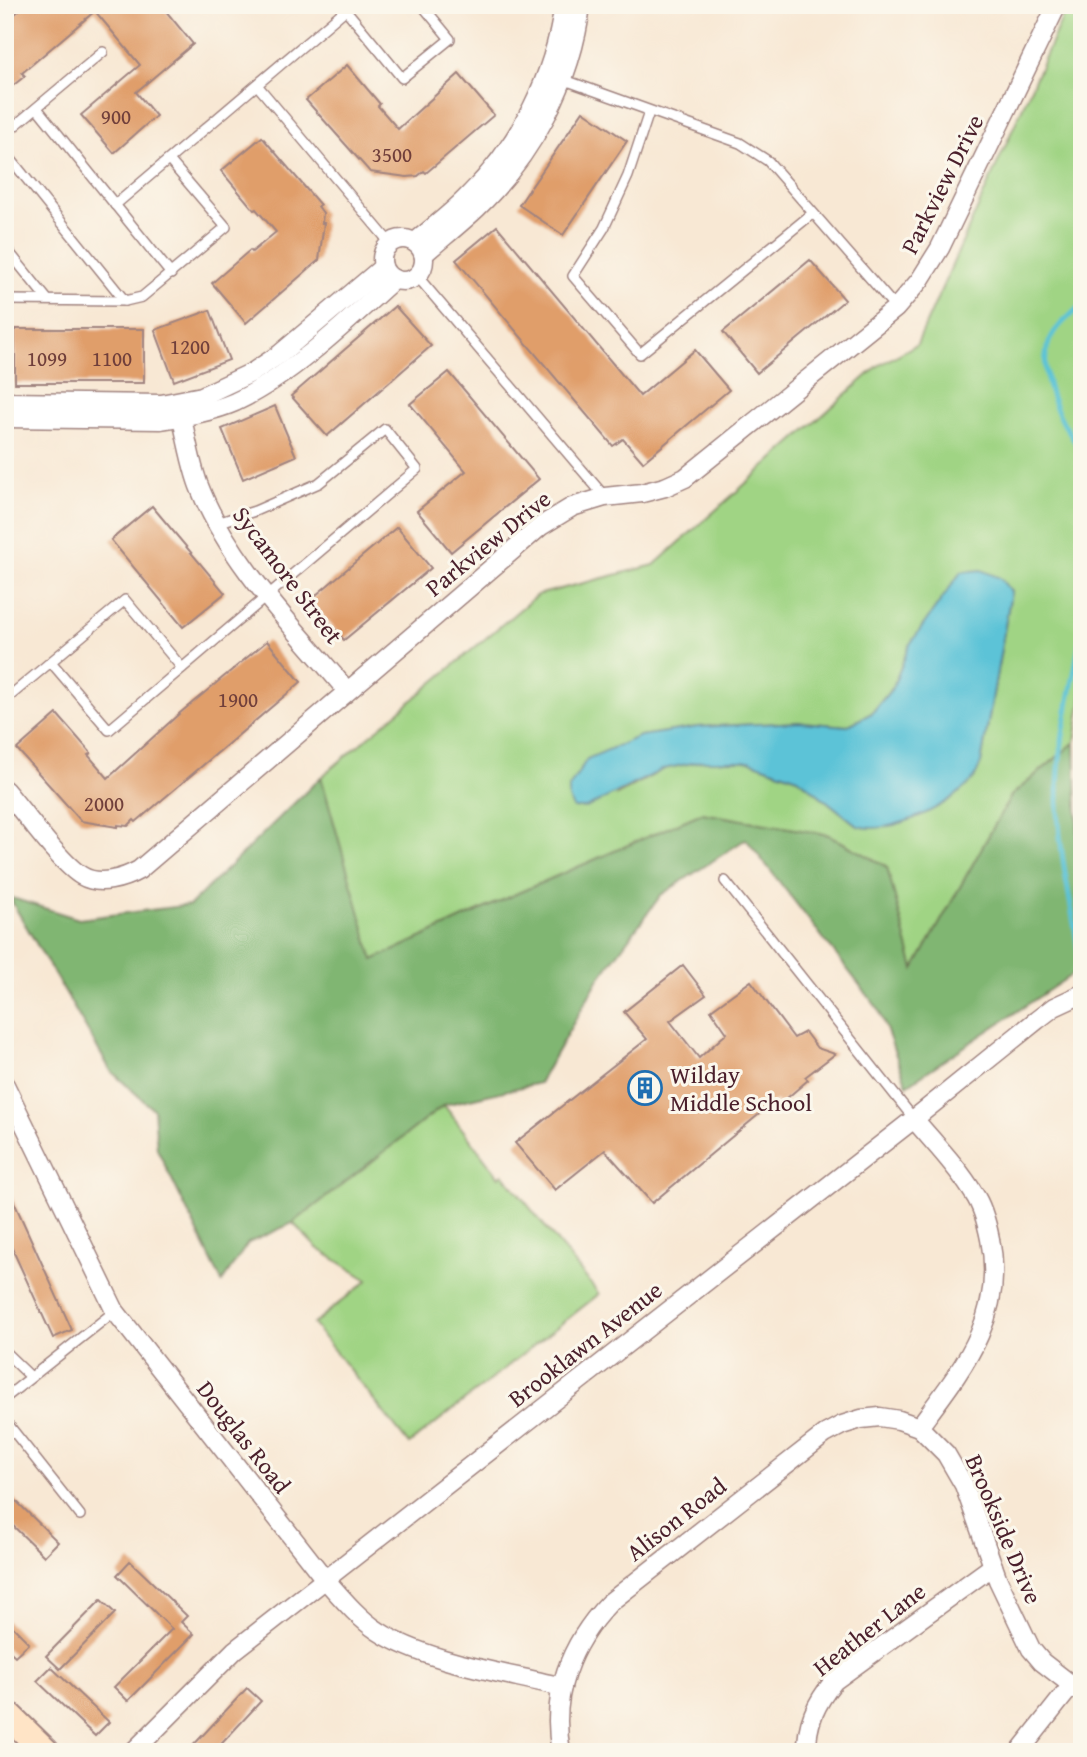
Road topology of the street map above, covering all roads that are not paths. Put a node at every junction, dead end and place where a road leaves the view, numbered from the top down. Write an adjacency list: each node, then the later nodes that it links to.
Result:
1 (422, 5): 5 (lane)
2 (564, 5): 7 (street)
3 (581, 5): 7 (street)
4 (1058, 5): 25 (street, Parkview Drive)
5 (348, 8): 8 (lane)
6 (103, 52): 9 (lane)
7 (555, 76): 10 (lane); 18 (street)
8 (257, 85): 13 (lane); 16 (lane)
9 (37, 108): 11 (lane); 14 (lane)
10 (649, 112): 15 (lane); 15 (lane)
11 (5, 134)
12 (5, 152): 24 (lane)
13 (170, 160): 14 (lane); 20 (lane)
14 (115, 205): 20 (lane)
15 (813, 213): 25 (lane)
16 (390, 243): 18 (street); 19 (street)
17 (5, 247): 22 (lane)
18 (419, 248): 21 (street)
19 (388, 273): 21 (street); 27 (street)
20 (171, 274): 24 (lane)
21 (417, 276): 29 (lane)
22 (47, 299): 23 (lane); 24 (lane)
23 (5, 300)
24 (125, 301)
25 (896, 308): 29 (street, Parkview Drive)
26 (5, 402): 27 (street)
27 (181, 409): 28 (street); 30 (street, Sycamore Street)
28 (5, 418)
29 (604, 497): 34 (street, Parkview Drive)
30 (217, 523): 31 (street, Sycamore Street); 31 (lane)
31 (268, 596): 33 (lane); 34 (street, Sycamore Street)
32 (51, 662): 33 (lane); 33 (lane); 35 (lane)
33 (182, 668)
34 (347, 691): 36 (street, Parkview Drive)
35 (5, 700)
36 (5, 790)
37 (725, 881): 40 (lane)
38 (1082, 994): 40 (street, Brooklawn Avenue)
39 (5, 1086): 41 (street, Douglas Road)
40 (914, 1119): 46 (street); 49 (street, Brooklawn Avenue)
41 (115, 1311): 43 (lane); 49 (street, Douglas Road)
42 (5, 1352): 43 (lane)
43 (31, 1377): 44 (lane)
44 (5, 1398)
45 (5, 1424): 47 (lane)
46 (919, 1427): 48 (street, Brookside Drive); 50 (street, Alison Road)
47 (80, 1515)
48 (993, 1566): 51 (street, Brookside Drive); 56 (street, Heather Lane)
49 (324, 1578): 50 (street, Douglas Road); 54 (street, Brooklawn Avenue)
50 (562, 1687): 55 (street, Alison Road)
51 (1077, 1689): 57 (street)
52 (5, 1712): 53 (main road)
53 (46, 1752)
54 (133, 1752)
55 (561, 1752)
56 (807, 1752)
57 (1019, 1752)

